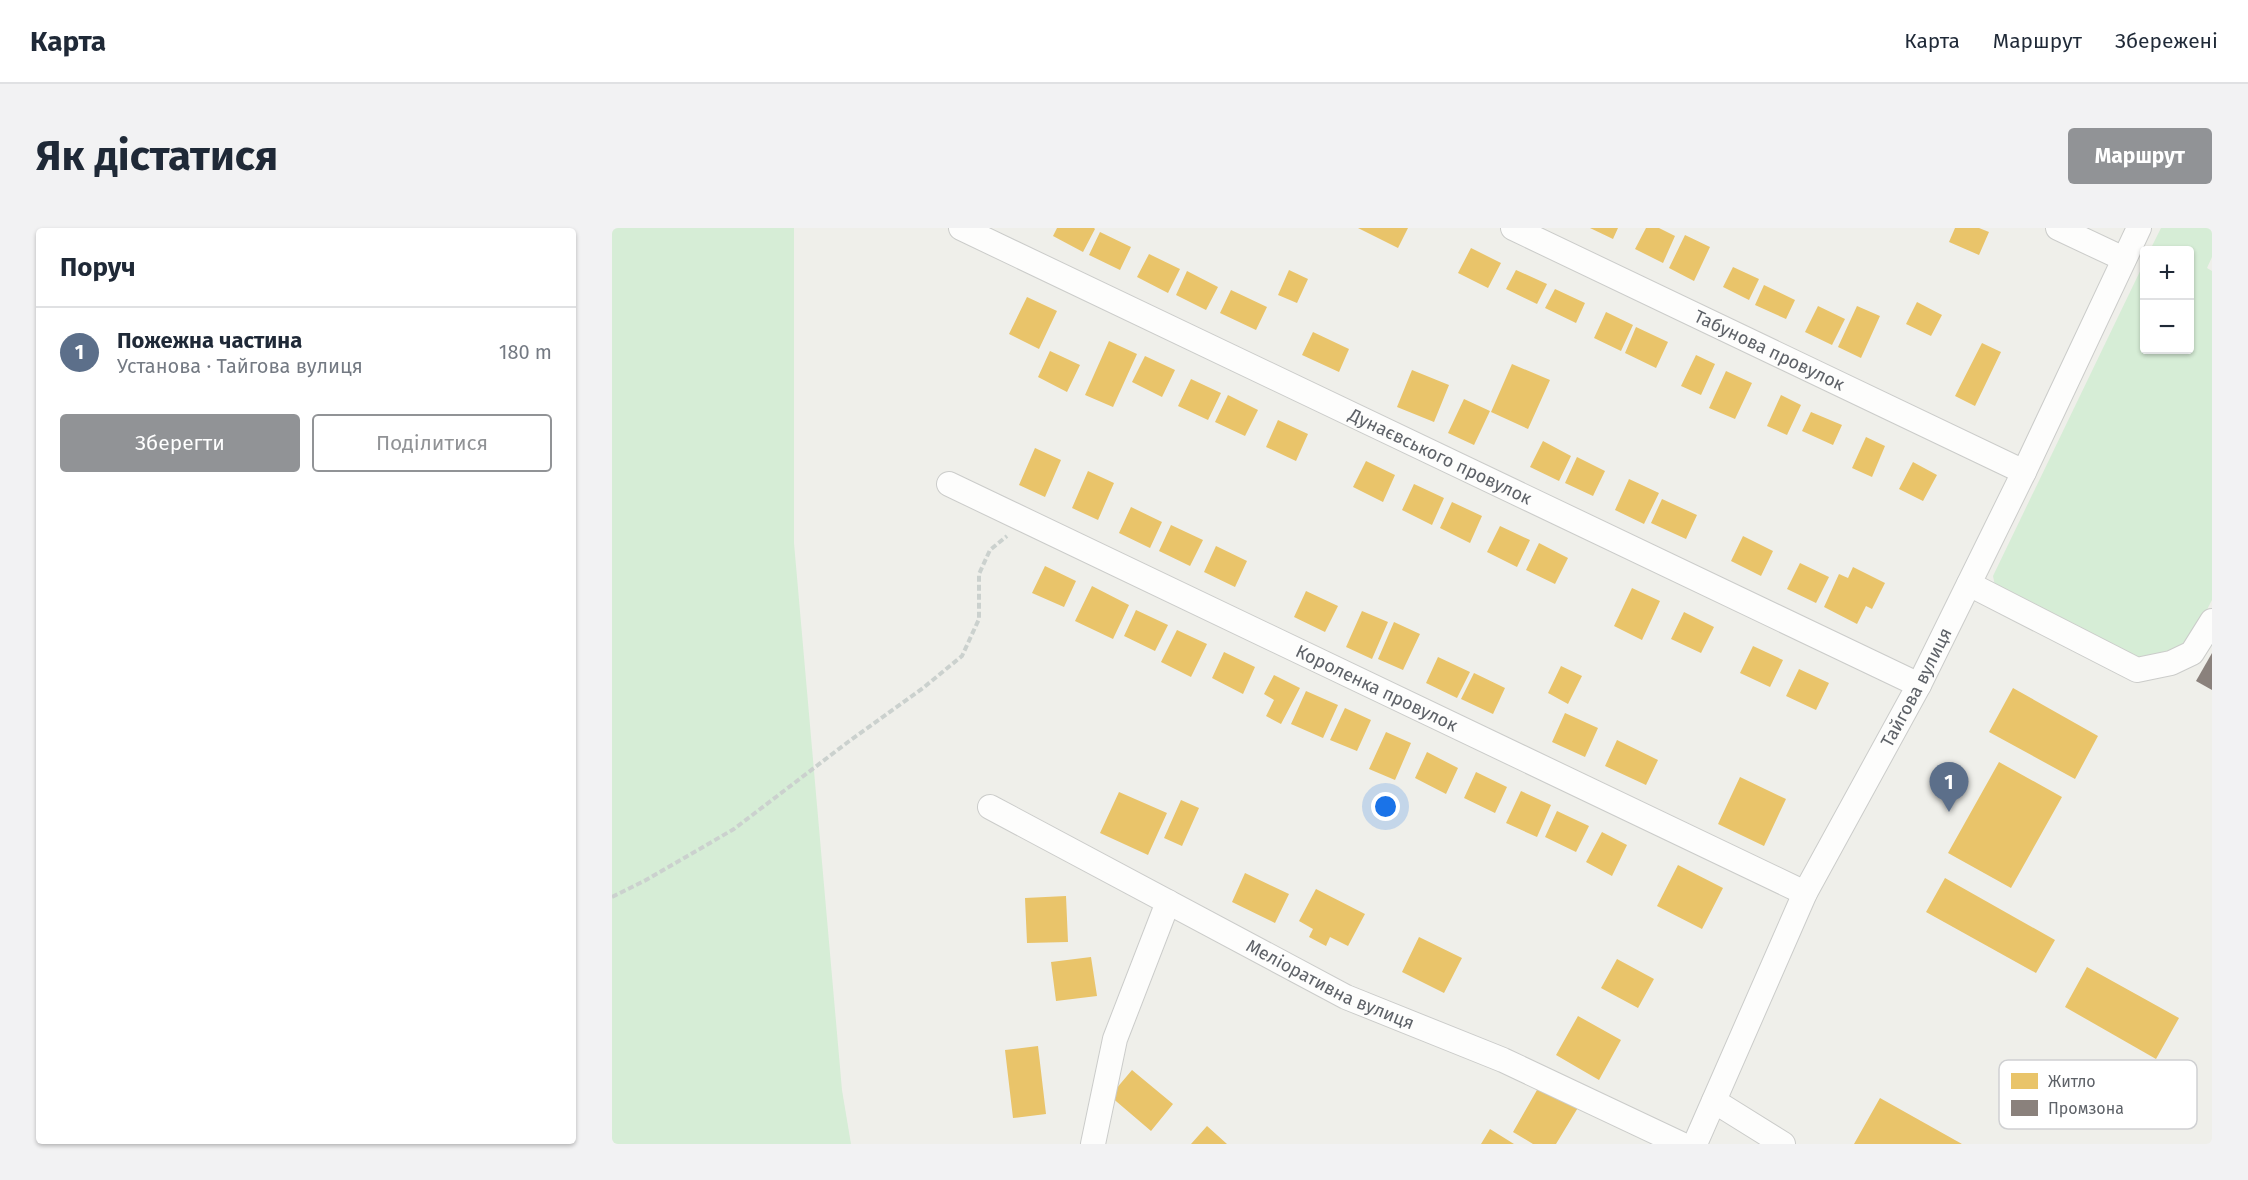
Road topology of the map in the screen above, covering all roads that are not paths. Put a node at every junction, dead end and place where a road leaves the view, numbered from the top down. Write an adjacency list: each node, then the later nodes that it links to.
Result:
1 (961, 228): 10 (street, Дунаєвського провулок)
2 (1513, 228): 6 (street, Табунова провулок)
3 (2058, 228): 5 (street)
4 (2139, 228): 5 (street, Тайгова вулиця)
5 (2124, 259): 6 (street, Тайгова вулиця)
6 (2024, 472): 8 (street, Тайгова вулиця)
7 (949, 484): 12 (street, Короленка провулок)
8 (1969, 584): 9 (street); 10 (street, Тайгова вулиця)
9 (2212, 621)
10 (1919, 685): 12 (street, Тайгова вулиця)
11 (990, 807): 13 (street, Меліоративна вулиця)
12 (1805, 893): 14 (street, Тайгова вулиця)
13 (1168, 902): 15 (street); 16 (street, Меліоративна вулиця)
14 (1714, 1101): 17 (street, Тайгова вулиця); 18 (street)
15 (1092, 1144)
16 (1681, 1144)
17 (1695, 1144)
18 (1783, 1144)

